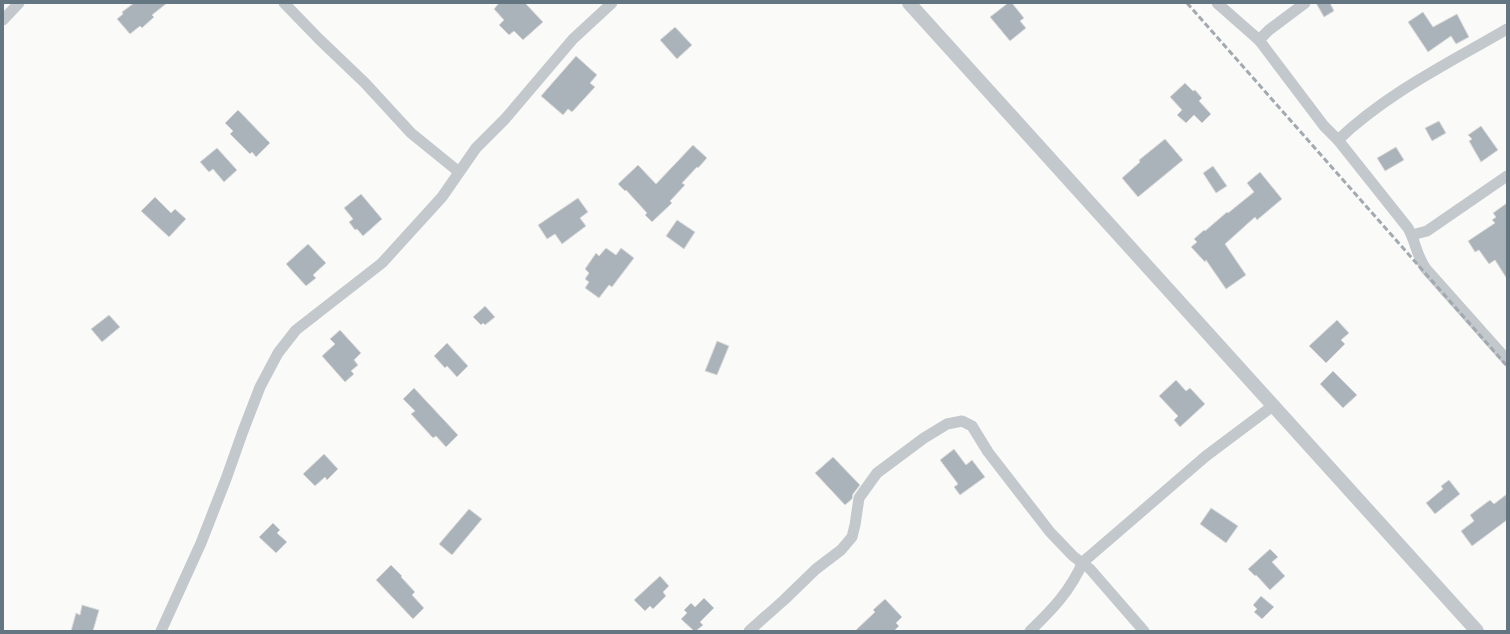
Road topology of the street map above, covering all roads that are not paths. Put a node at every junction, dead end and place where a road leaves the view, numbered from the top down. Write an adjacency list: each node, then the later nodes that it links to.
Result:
1 (19, 3): 7 (street)
2 (284, 3): 11 (street)
3 (612, 3): 11 (street)
4 (910, 3): 15 (street)
5 (1218, 3): 9 (street)
6 (1305, 3): 9 (street)
7 (3, 20)
8 (1507, 29): 10 (street)
9 (1259, 40): 10 (street)
10 (1338, 140): 13 (street)
11 (459, 172): 17 (street)
12 (1507, 176): 13 (street)
13 (1412, 235): 14 (street)
14 (1505, 353)
15 (1274, 405): 16 (street); 21 (street)
16 (1083, 562): 18 (street); 19 (street); 20 (street)
17 (161, 631)
18 (749, 631)
19 (1030, 631)
20 (1144, 631)
21 (1476, 631)

